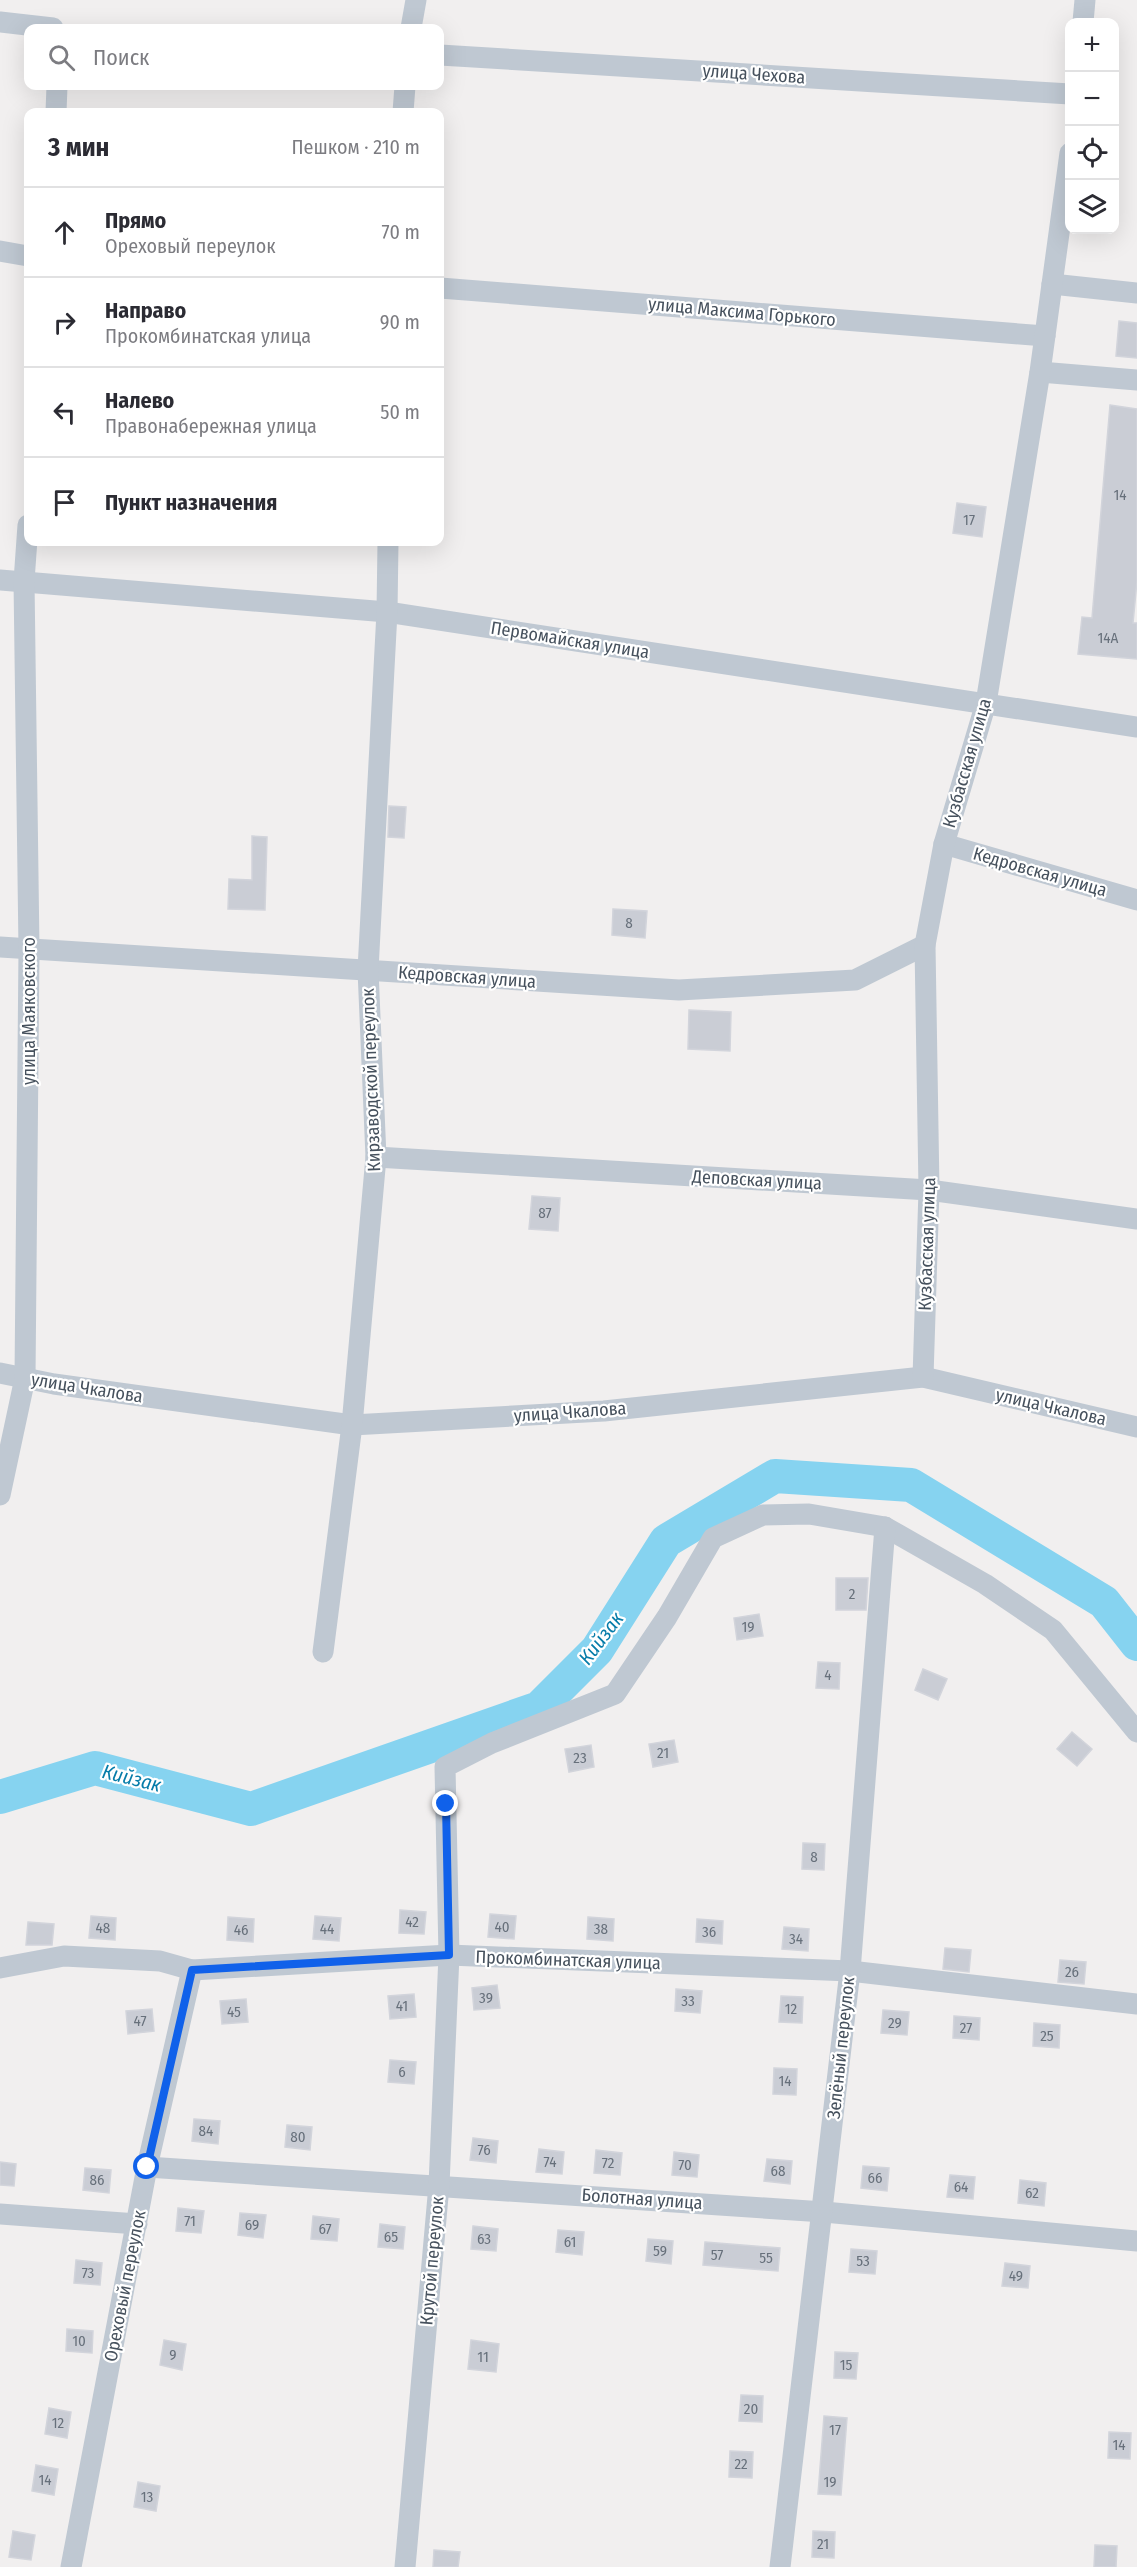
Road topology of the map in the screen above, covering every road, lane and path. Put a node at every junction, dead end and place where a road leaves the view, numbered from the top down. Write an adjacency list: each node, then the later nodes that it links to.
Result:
1 (416, 0): 5 (street)
2 (1086, 0): 3 (street)
3 (1084, 18)
4 (0, 22): 6 (street)
5 (412, 24)
6 (24, 25)
7 (444, 55): 10 (street, улица Чехова)
8 (57, 90): 11 (street)
9 (405, 90): 12 (street)
10 (1065, 94)
11 (56, 108)
12 (403, 108)
13 (1066, 180): 16 (street, Кузбасская улица)
14 (0, 251): 15 (street)
15 (24, 255)
16 (1052, 284): 18 (street); 19 (street, Кузбасская улица)
17 (444, 288): 19 (street, улица Максима Горького)
18 (1137, 293)
19 (1045, 336): 20 (street, Кузбасская улица)
20 (1040, 372): 21 (street); 27 (street, Кузбасская улица)
21 (1137, 380)
22 (26, 546): 25 (street, улица Маяковского)
23 (388, 546): 26 (street, Кирзаводской переулок)
24 (0, 580): 25 (street, Первомайская улица)
25 (24, 581): 26 (street, Первомайская улица); 33 (street, улица Маяковского)
26 (387, 612): 27 (street, Первомайская улица); 34 (street, Кирзаводской переулок)
27 (986, 703): 28 (street, Первомайская улица); 29 (street, Кузбасская улица)
28 (1137, 727)
29 (944, 844): 30 (street, Кедровская улица); 31 (street, Кузбасская улица)
30 (1137, 900)
31 (926, 945): 34 (street, Кедровская улица); 36 (street, Кузбасская улица)
32 (0, 947): 33 (street, Кедровская улица)
33 (30, 949): 34 (street, Кедровская улица); 40 (street, улица Маяковского)
34 (368, 970): 35 (street, Кирзаводской переулок)
35 (376, 1157): 36 (street, Деповская улица); 41 (street, Кирзаводской переулок)
36 (929, 1190): 37 (street, Деповская улица); 39 (street, Кузбасская улица)
37 (1137, 1219)
38 (0, 1373): 40 (street, улица Чкалова)
39 (923, 1377): 41 (street, улица Чкалова); 42 (street, улица Чкалова)
40 (25, 1378): 41 (street, улица Чкалова); 43 (street, улица Маяковского)
41 (351, 1425): 45 (street, Кирзаводской переулок)
42 (1137, 1427)
43 (0, 1495)
44 (885, 1527): 46 (street); 47 (street, Крутой переулок); 50 (street, Зелёный переулок)
45 (323, 1652)
46 (1137, 1732)
47 (449, 1955): 49 (street, Прокомбинатская улица); 50 (street, Прокомбинатская улица); 53 (street, Крутой переулок)
48 (0, 1968): 49 (street, Прокомбинатская улица)
49 (192, 1970): 52 (street, Ореховый переулок)
50 (850, 1971): 51 (street, Прокомбинатская улица); 54 (street, Зелёный переулок)
51 (1137, 2004)
52 (147, 2167): 53 (street, Болотная улица); 56 (street, Ореховый переулок)
53 (439, 2185): 54 (street, Болотная улица); 59 (street, Крутой переулок)
54 (824, 2211): 57 (street, Болотная улица); 60 (street, Зелёный переулок)
55 (0, 2214): 56 (street)
56 (136, 2224): 58 (street, Ореховый переулок)
57 (1137, 2241)
58 (71, 2567)
59 (405, 2567)
60 (780, 2567)

